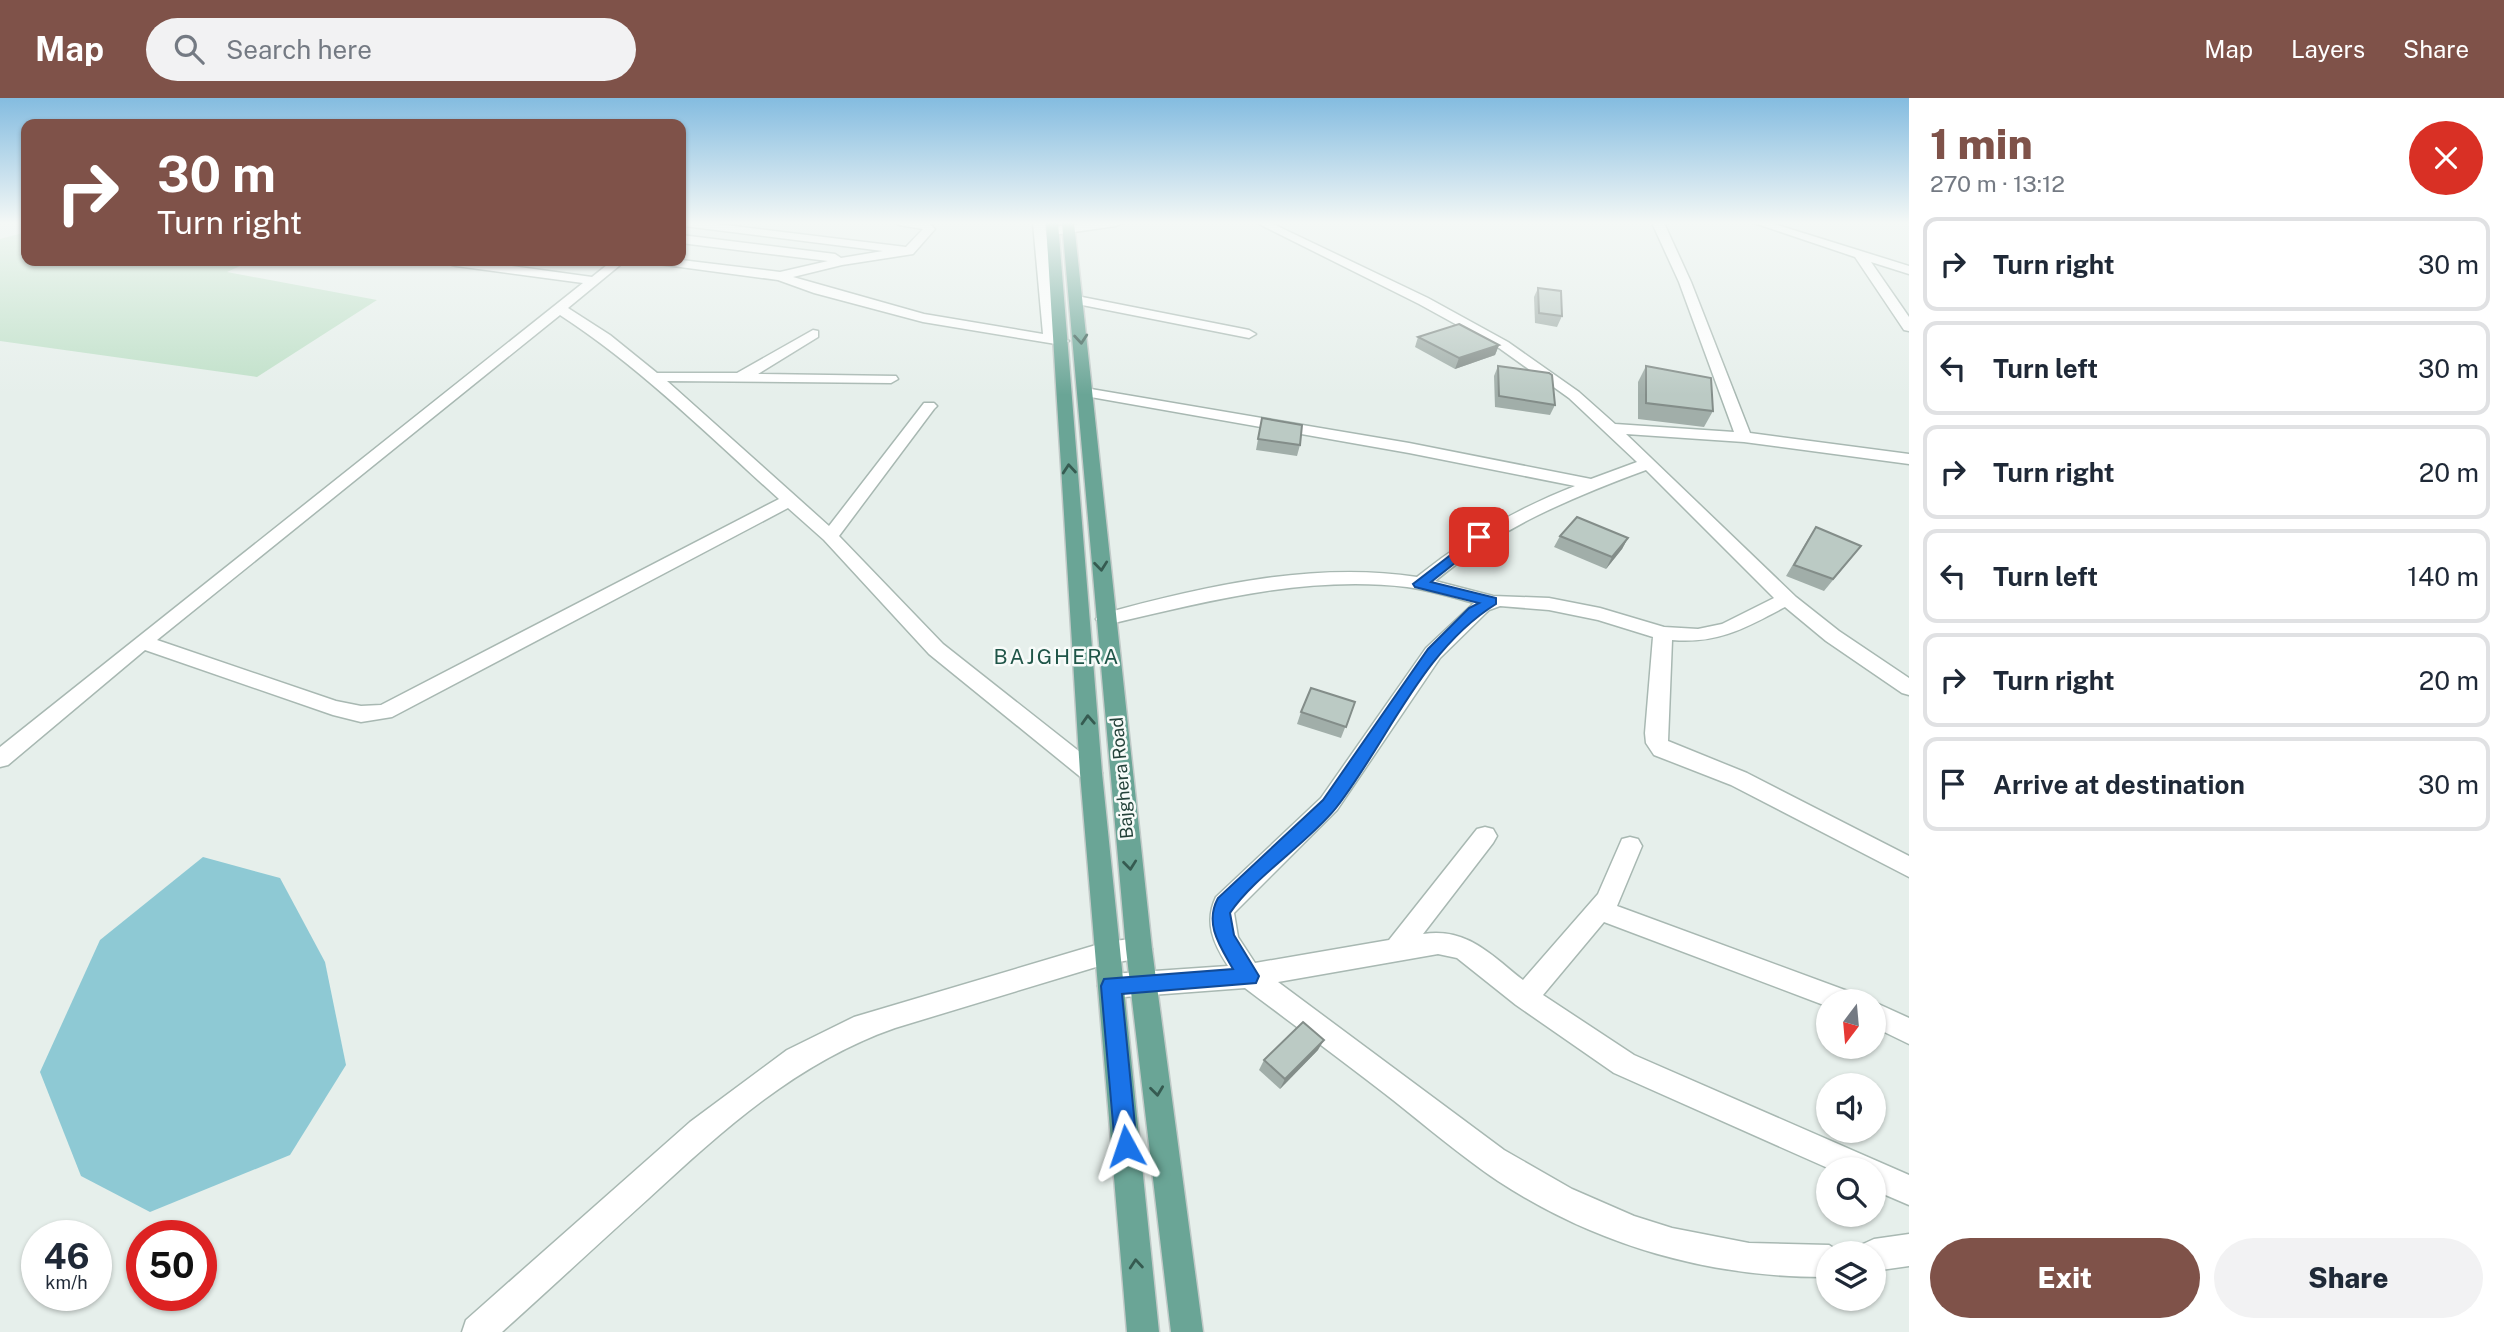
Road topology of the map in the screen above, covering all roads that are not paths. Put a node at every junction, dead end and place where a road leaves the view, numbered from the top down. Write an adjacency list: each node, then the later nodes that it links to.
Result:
1 (593, 281): 2 (street)
2 (596, 281): 10 (street)
3 (793, 281): 14 (street)
4 (1056, 281): 14 (main road, Bajghera Road)
5 (1071, 281): 9 (main road, Bajghera Road)
6 (1379, 281): 20 (street)
7 (1684, 281): 21 (street)
8 (1877, 281): 11 (street)
9 (1077, 300): 13 (street); 18 (main road, Bajghera Road, one-way to 18)
10 (559, 309): 15 (street); 32 (street)
11 (1909, 327)
12 (813, 334): 16 (street)
13 (1249, 334)
14 (1056, 340): 35 (main road, Bajghera Road, one-way to 14)
15 (653, 377): 16 (street); 25 (street)
16 (738, 379): 17 (street)
17 (891, 380)
18 (1085, 392): 24 (street); 30 (main road, Bajghera Road, one-way to 30)
19 (929, 406): 26 (street)
20 (1610, 428): 21 (street); 23 (street)
21 (1744, 436): 22 (street)
22 (1909, 459)
23 (1647, 464): 24 (street); 28 (street)
24 (1591, 484): 27 (street)
25 (790, 500): 26 (street); 32 (street)
26 (831, 536): 35 (street)
27 (1420, 584): 29 (street); 30 (street)
28 (1786, 599): 31 (street); 33 (street)
29 (1491, 601): 31 (street); 43 (street)
30 (1106, 619): 40 (main road, Bajghera Road, one-way to 40)
31 (1662, 633): 38 (street)
32 (142, 642): 34 (street)
33 (1909, 688)
34 (0, 759)
35 (1091, 774): 42 (main road, Bajghera Road)
36 (1485, 836): 41 (street)
37 (1630, 846): 39 (street)
38 (1909, 867)
39 (1600, 910): 46 (street); 47 (street)
40 (1139, 949): 42 (street); 44 (main road, Bajghera Road)
41 (1395, 952): 43 (street); 47 (street)
42 (1106, 953): 45 (main road, Bajghera Road); 56 (street)
43 (1249, 976): 44 (street); 55 (street)
44 (1144, 983): 45 (street); 58 (main road, Bajghera Road, one-way to 58)
45 (1111, 986): 57 (main road, Bajghera Road, one-way to 45)
46 (1816, 991)
47 (1525, 997): 50 (street)
48 (1886, 1020): 49 (street)
49 (1909, 1031)
50 (1836, 1157)
51 (1886, 1179): 52 (street)
52 (1909, 1190)
53 (1909, 1250): 54 (street)
54 (1886, 1253)
55 (1816, 1262)
56 (478, 1332)
57 (1143, 1332)
58 (1187, 1332)

